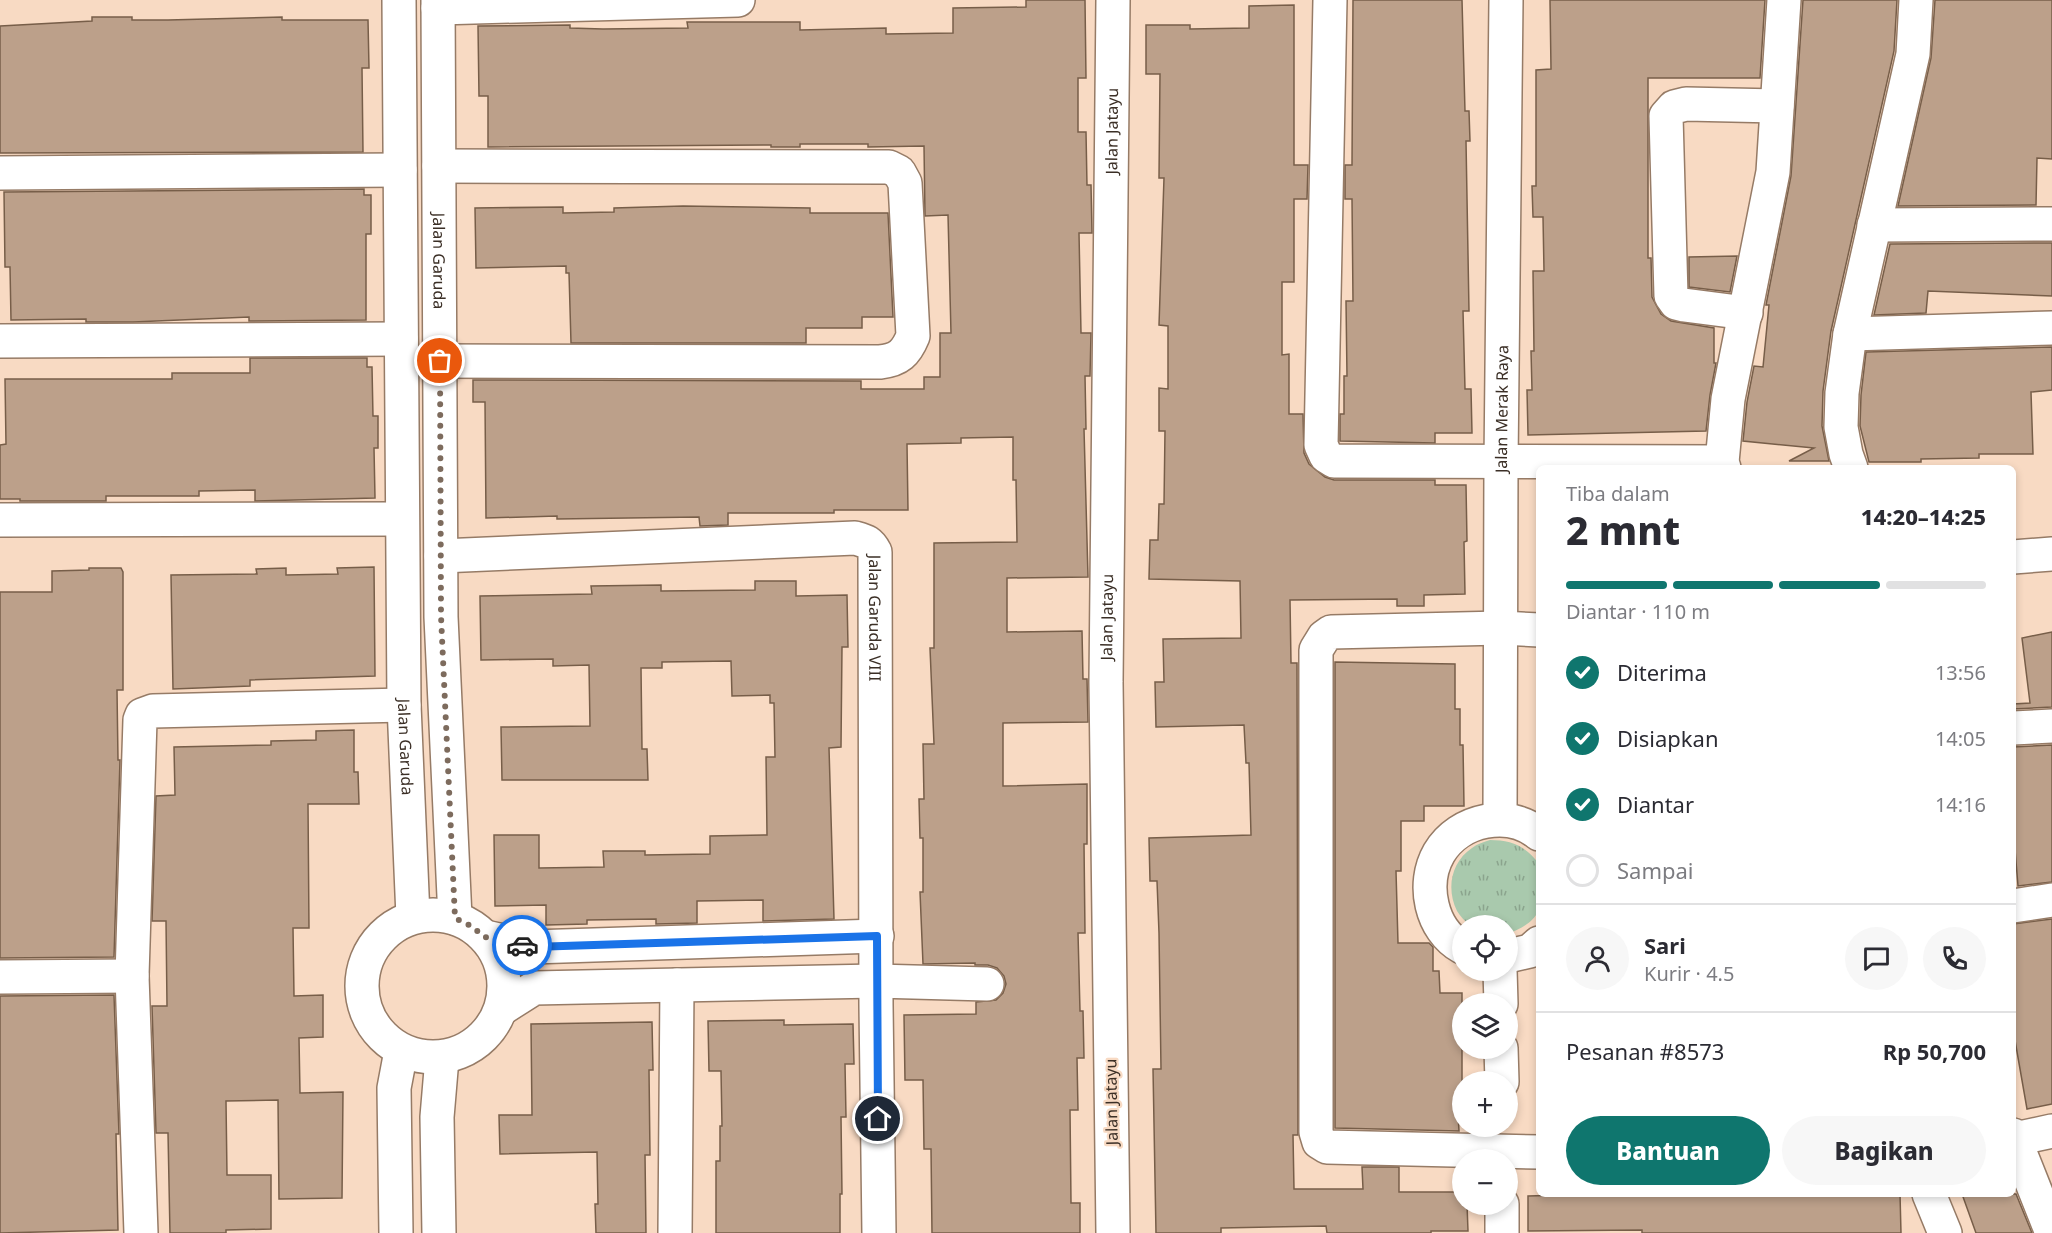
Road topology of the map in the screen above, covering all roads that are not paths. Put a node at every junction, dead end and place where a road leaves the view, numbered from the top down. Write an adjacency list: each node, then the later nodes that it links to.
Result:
1 (399, 0): 9 (street, Jalan Garuda)
2 (738, 0): 8 (street)
3 (1113, 0): 75 (street, Jalan Jatayu)
4 (1330, 0): 25 (street)
5 (1506, 0): 25 (street, Jalan Merak Raya)
6 (1784, 0): 11 (street)
7 (1916, 0): 16 (street)
8 (438, 4): 10 (street, Jalan Garuda)
9 (400, 80): 10 (street); 13 (street, Jalan Garuda)
10 (438, 80): 12 (street, Jalan Garuda)
11 (1777, 106): 17 (street); 17 (street)
12 (439, 166): 22 (street, Jalan Garuda); 22 (street)
13 (400, 170): 14 (street); 20 (street, Jalan Garuda)
14 (0, 174)
15 (2052, 224): 16 (street)
16 (1874, 225): 19 (street)
17 (1746, 314): 26 (street)
18 (2052, 328): 19 (street)
19 (1850, 334): 27 (street)
20 (401, 339): 21 (street); 23 (street, Jalan Garuda)
21 (0, 340)
22 (440, 361): 24 (street, Jalan Garuda)
23 (402, 420): 24 (street); 28 (street, Jalan Garuda)
24 (440, 422): 31 (street, Jalan Garuda)
25 (1501, 463): 26 (street); 35 (street, Jalan Merak Raya)
26 (1723, 465)
27 (1850, 465)
28 (402, 519): 29 (street); 33 (street, Jalan Garuda)
29 (0, 520)
30 (2052, 554): 32 (street)
31 (441, 556): 34 (street, Jalan Garuda); 46 (street, Jalan Garuda VIII)
32 (2016, 557)
33 (403, 616): 34 (street); 37 (street, Jalan Garuda)
34 (441, 616): 45 (street, Jalan Garuda)
35 (1501, 628): 36 (street); 40 (street, Jalan Merak Raya); 66 (street)
36 (1536, 630)
37 (404, 705): 44 (street, Jalan Garuda); 53 (street)
38 (2052, 726): 39 (street)
39 (2016, 728)
40 (1500, 819): 41 (street); 48 (street)
41 (1536, 831)
42 (2052, 900): 43 (street)
43 (2016, 906)
44 (412, 917): 45 (street); 61 (street)
45 (455, 918): 47 (street)
46 (877, 936): 49 (street); 55 (street, Jalan Garuda VIII)
47 (485, 937): 50 (street); 60 (street)
48 (1452, 939)
49 (754, 940): 50 (street); 56 (street)
50 (604, 945): 59 (street)
51 (1536, 946): 52 (street)
52 (1518, 954)
53 (132, 976): 54 (street); 70 (street)
54 (0, 977)
55 (876, 981): 56 (street); 57 (street); 74 (street, Jalan Garuda VIII)
56 (755, 983): 58 (street)
57 (987, 984)
58 (677, 985): 59 (street); 73 (street)
59 (607, 986): 60 (street)
60 (501, 1010): 62 (street)
61 (401, 1051): 62 (street); 71 (street)
62 (442, 1058): 72 (street)
63 (2052, 1131): 64 (street)
64 (2016, 1137)
65 (2016, 1142): 79 (street)
66 (1503, 1146): 67 (street)
67 (1536, 1152)
68 (1930, 1197): 77 (street); 78 (street)
69 (1502, 1215): 76 (street)
70 (141, 1233)
71 (396, 1233)
72 (439, 1233)
73 (675, 1233)
74 (879, 1233)
75 (1113, 1233)
76 (1502, 1233)
77 (1926, 1233)
78 (1945, 1233)
79 (2052, 1233)

